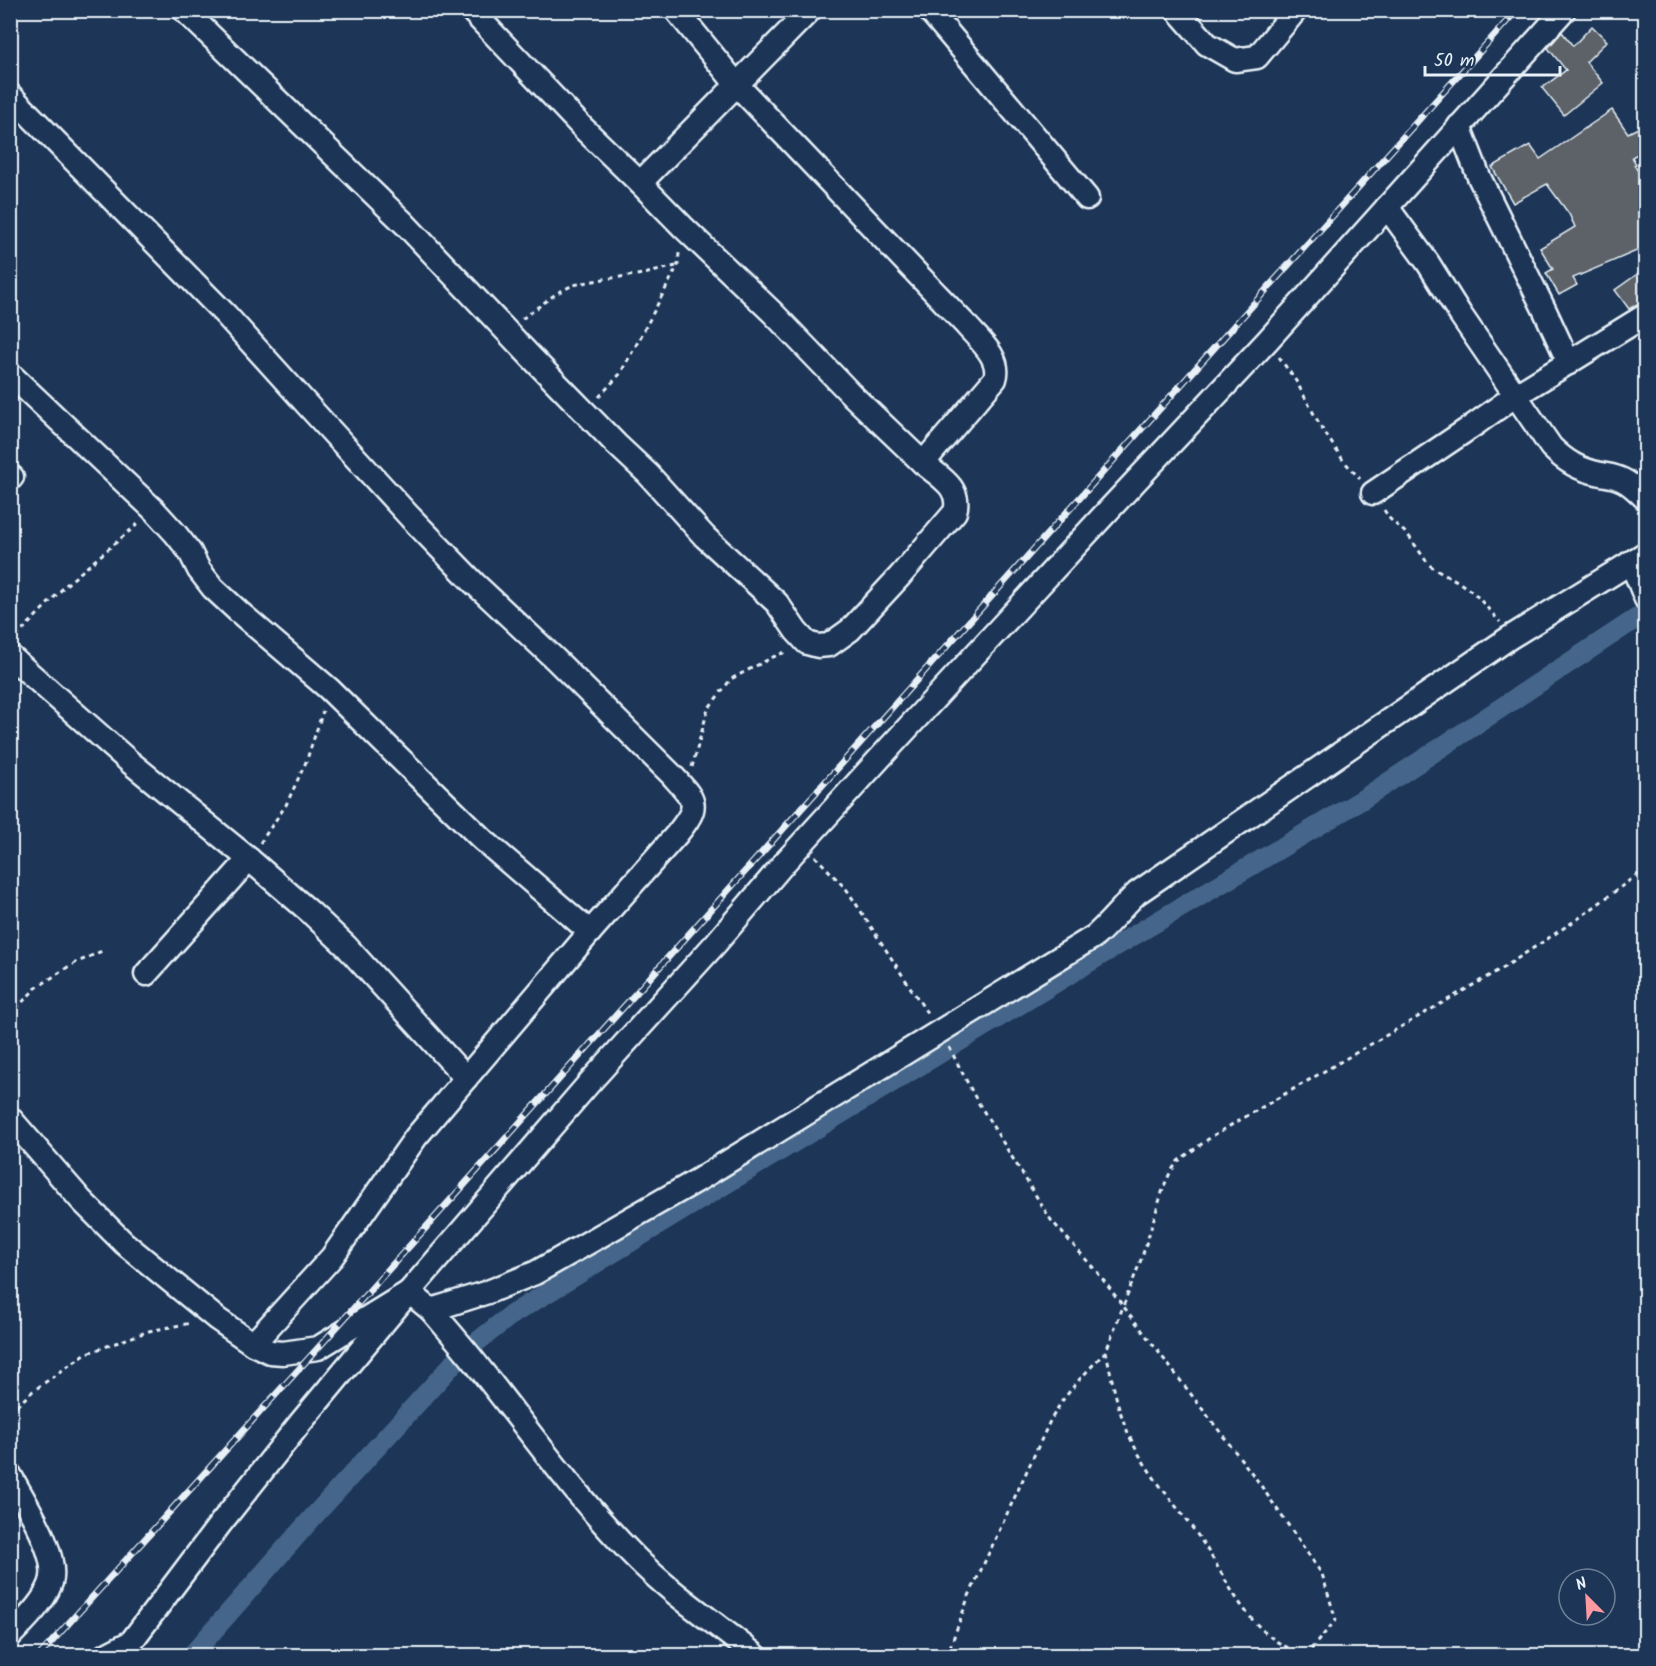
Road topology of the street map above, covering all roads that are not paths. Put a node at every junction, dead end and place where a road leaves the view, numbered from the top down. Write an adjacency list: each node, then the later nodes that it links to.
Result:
1 (184, 10): 19 (street)
2 (471, 10): 12 (street)
3 (676, 10): 9 (street)
4 (810, 10): 9 (street)
5 (929, 10): 13 (street)
6 (1177, 10): 7 (street)
7 (1296, 10)
8 (1564, 10): 11 (street)
9 (737, 85): 12 (street); 19 (street)
10 (10, 95): 26 (street)
11 (1459, 126): 14 (street); 16 (street)
12 (640, 183): 19 (street)
13 (1087, 198)
14 (1387, 207): 18 (street); 30 (street)
15 (1646, 315): 16 (street)
16 (1569, 363): 18 (street)
17 (10, 374): 26 (street)
18 (1516, 395): 20 (street); 21 (street)
19 (924, 463)
20 (1373, 494)
21 (1646, 499)
22 (1638, 558): 23 (street); 31 (street)
23 (1646, 599)
24 (10, 656): 25 (street)
25 (249, 859): 27 (street); 28 (street)
26 (590, 932): 28 (street)
27 (146, 974)
28 (466, 1078): 32 (street)
29 (10, 1118): 32 (street)
30 (409, 1292): 31 (street); 32 (street); 35 (street)
31 (431, 1310): 37 (street)
32 (253, 1344)
33 (10, 1475): 34 (street)
34 (10, 1636)
35 (129, 1649): 36 (street)
36 (104, 1656)
37 (756, 1656)

